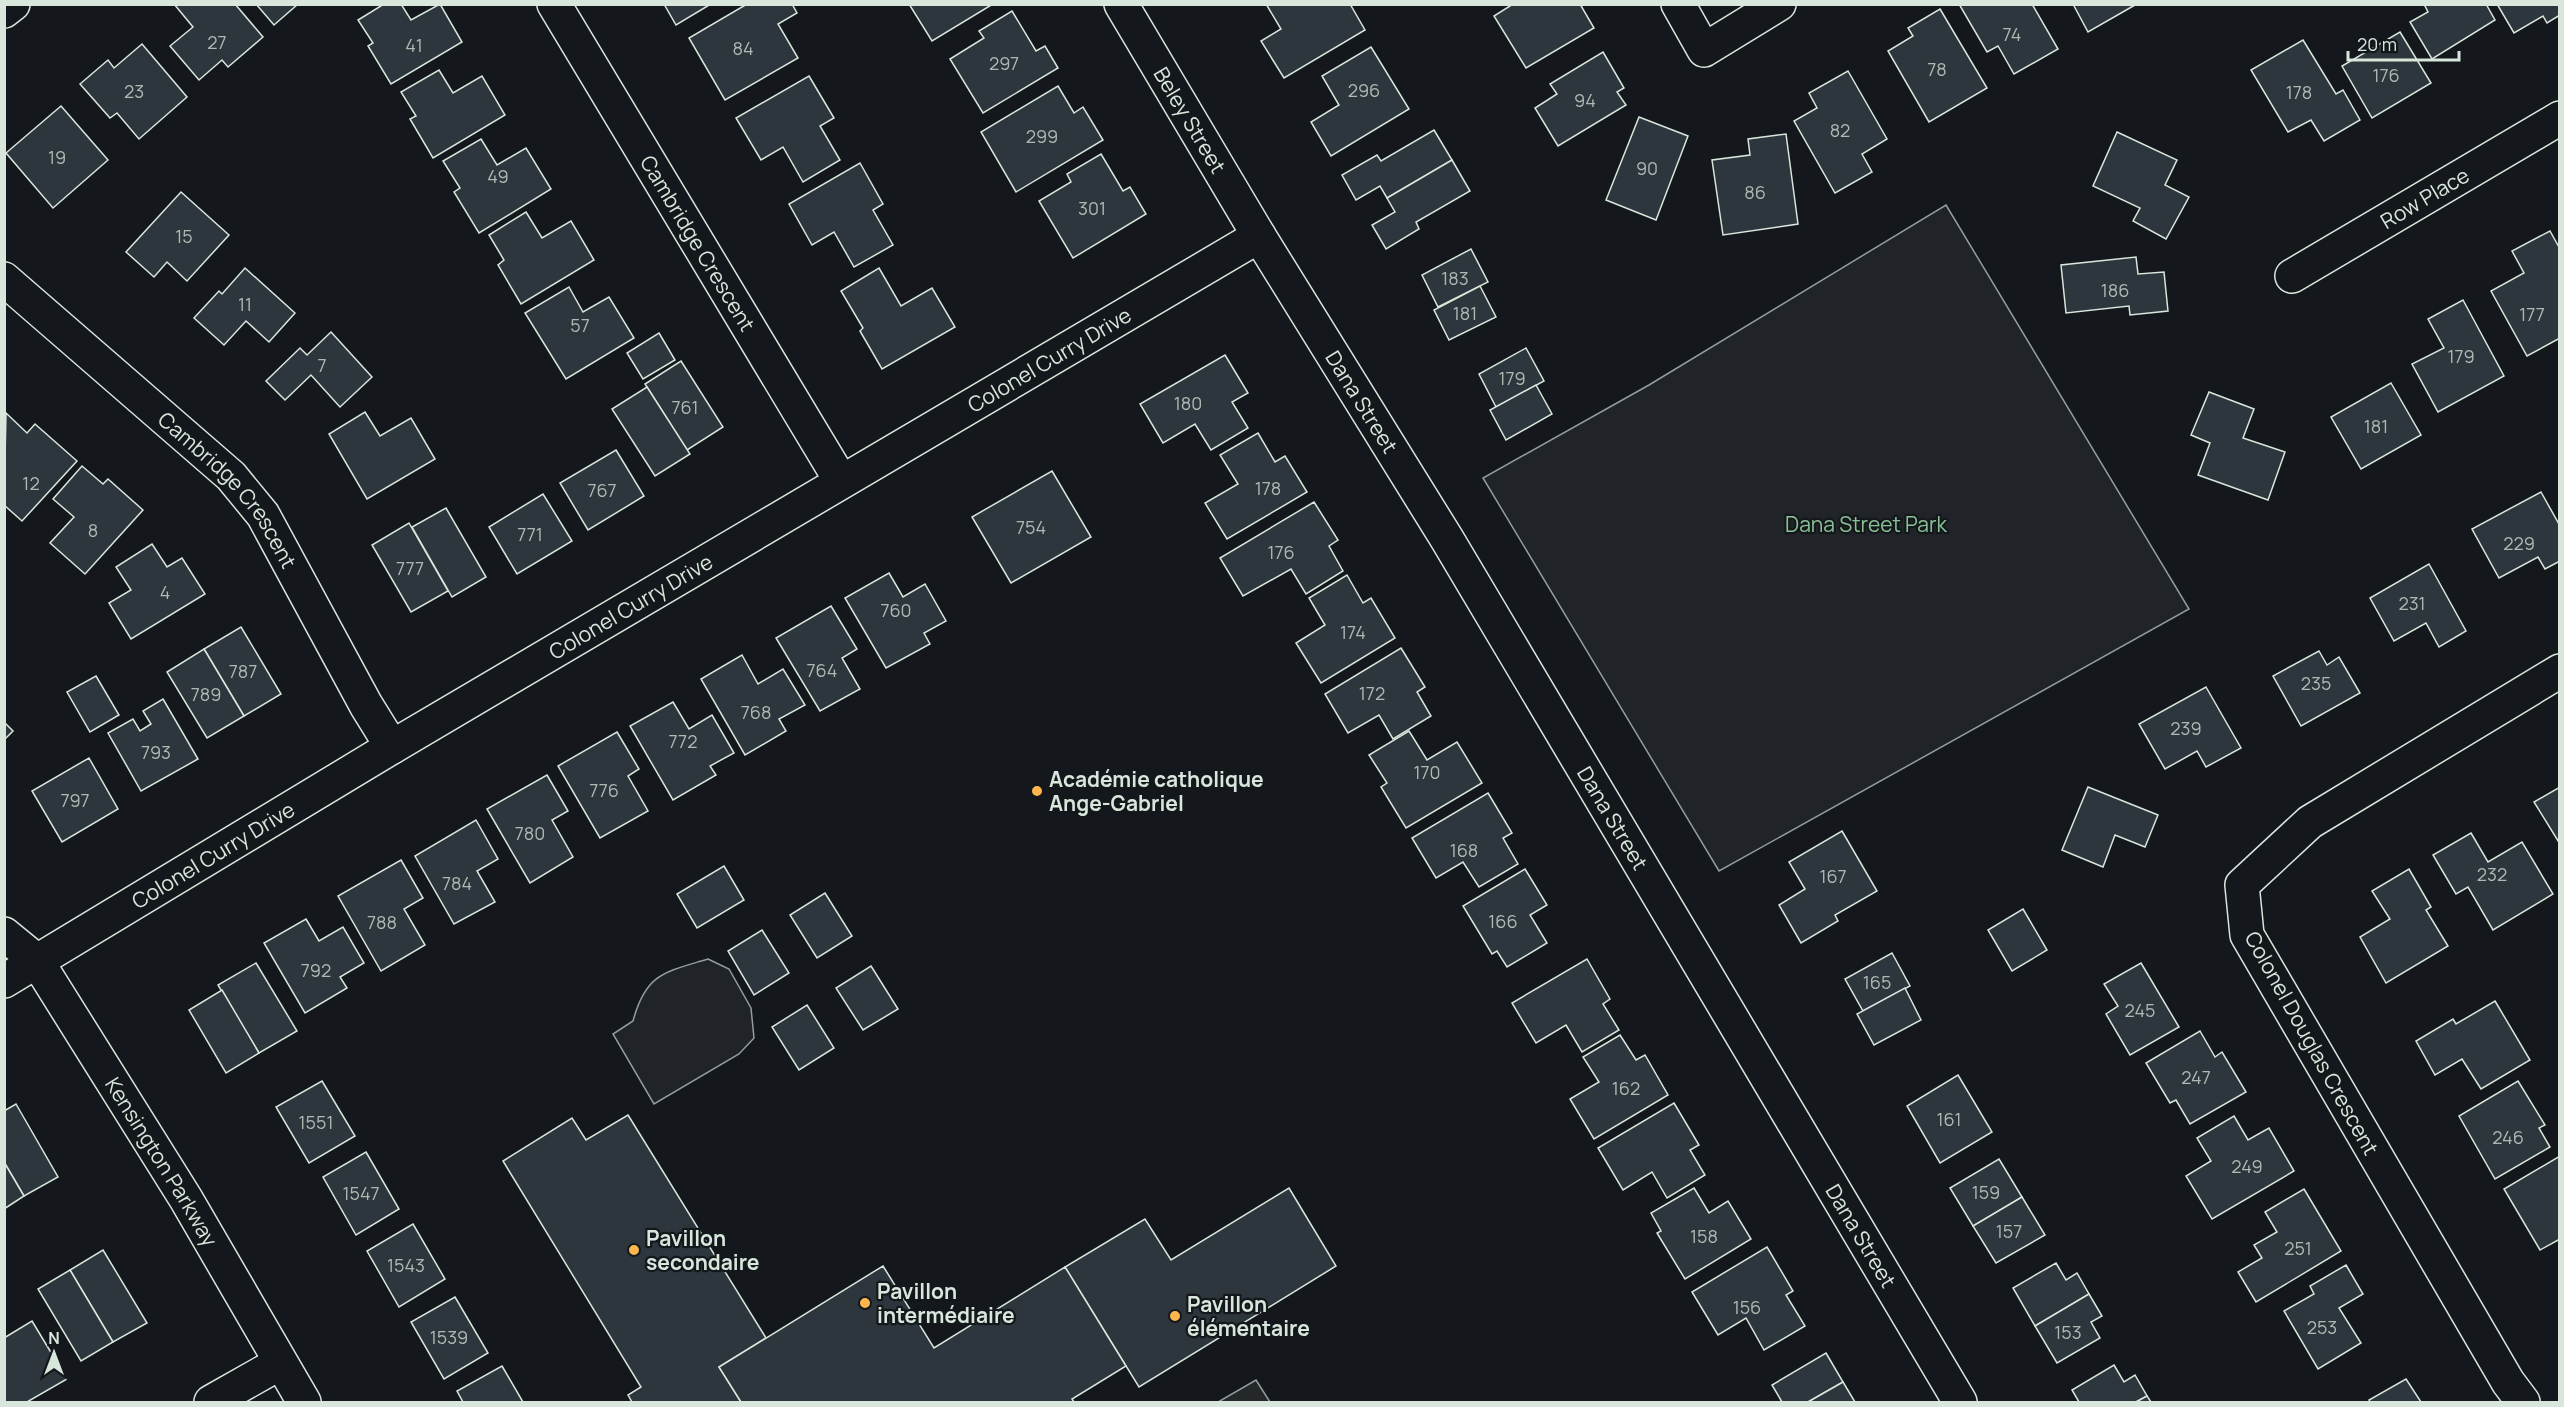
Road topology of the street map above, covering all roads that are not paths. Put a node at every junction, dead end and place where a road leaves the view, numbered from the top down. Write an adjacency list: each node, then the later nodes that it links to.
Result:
1 (13, 4): 6 (street)
2 (554, 4): 11 (street, Cambridge Crescent)
3 (1121, 4): 8 (street, Beley Street)
4 (1678, 4): 5 (street)
5 (1779, 4)
6 (4, 12)
7 (2559, 118): 9 (street, Row Place)
8 (1260, 236): 11 (street, Colonel Curry Drive); 20 (street, Dana Street)
9 (2292, 276)
10 (4, 279): 13 (street, Cambridge Crescent)
11 (842, 481): 13 (street, Colonel Curry Drive)
12 (2559, 671): 21 (street, Colonel Douglas Crescent)
13 (392, 747): 15 (street, Colonel Curry Drive)
14 (4, 933): 15 (street, Kensington Parkway)
15 (37, 961): 16 (street, Colonel Curry Drive); 17 (street, Kensington Parkway)
16 (4, 981)
17 (280, 1363): 18 (street); 19 (street, Kensington Parkway)
18 (211, 1402)
19 (304, 1402)
20 (1960, 1402)
21 (2523, 1402)

